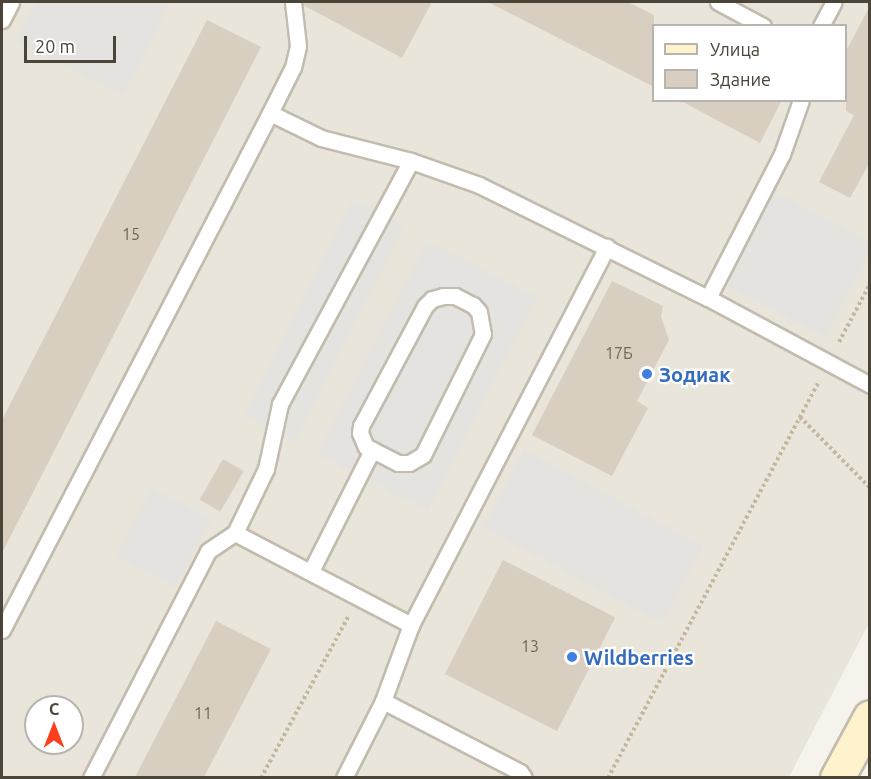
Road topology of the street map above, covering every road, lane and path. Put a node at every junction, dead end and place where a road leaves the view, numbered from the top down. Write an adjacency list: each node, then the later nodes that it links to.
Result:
1 (11, 2): 5 (lane)
2 (293, 2): 9 (lane)
3 (718, 2): 6 (lane)
4 (834, 2): 7 (lane)
5 (2, 20)
6 (759, 24)
7 (822, 24)
8 (800, 102): 13 (lane)
9 (270, 112): 10 (lane); 23 (lane)
10 (411, 161): 11 (lane); 19 (lane)
11 (608, 247): 13 (lane); 22 (lane)
12 (870, 284): 14 (path)
13 (708, 298): 14 (lane)
14 (828, 363): 15 (lane); 16 (path)
15 (870, 385)
16 (800, 417): 18 (path); 30 (path)
17 (372, 450): 17 (lane); 20 (lane)
18 (870, 488)
19 (235, 533): 20 (lane); 26 (lane)
20 (310, 571): 21 (lane)
21 (358, 597): 22 (lane); 27 (path)
22 (411, 625): 24 (lane)
23 (2, 630)
24 (383, 700): 28 (lane); 29 (lane)
25 (870, 717): 31 (main road)
26 (91, 777)
27 (261, 777)
28 (344, 777)
29 (524, 777)
30 (608, 777)
31 (837, 777)

